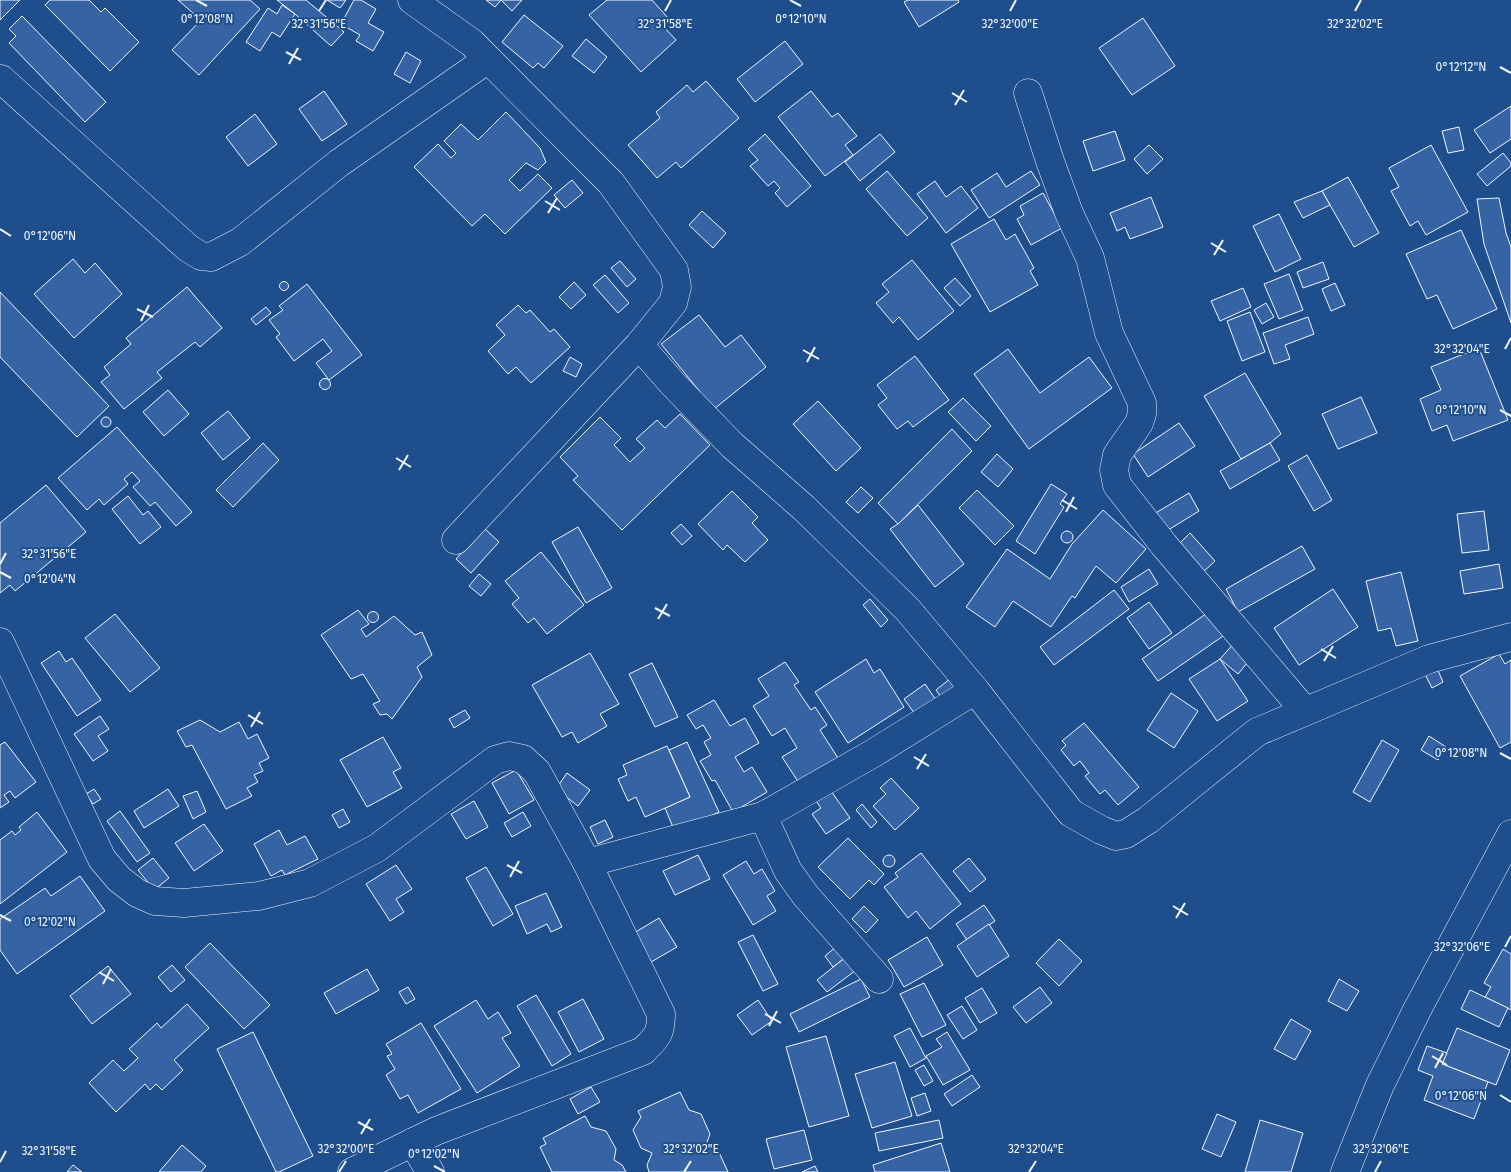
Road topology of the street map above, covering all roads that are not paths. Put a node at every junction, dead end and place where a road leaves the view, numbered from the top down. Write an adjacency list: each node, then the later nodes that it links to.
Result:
1 (412, 0): 2 (street)
2 (488, 59): 3 (street); 5 (street)
3 (1, 79)
4 (1028, 94): 10 (street)
5 (639, 345): 6 (street); 9 (street)
6 (456, 540)
7 (1511, 637): 10 (street)
8 (0, 642): 13 (street)
9 (975, 690): 10 (street); 11 (street)
10 (1305, 711)
11 (763, 816): 13 (street); 14 (street)
12 (1511, 834): 18 (street)
13 (588, 863): 15 (street)
14 (880, 979)
15 (413, 1142): 16 (street); 17 (street)
16 (352, 1172)
17 (430, 1172)
18 (1345, 1172)

